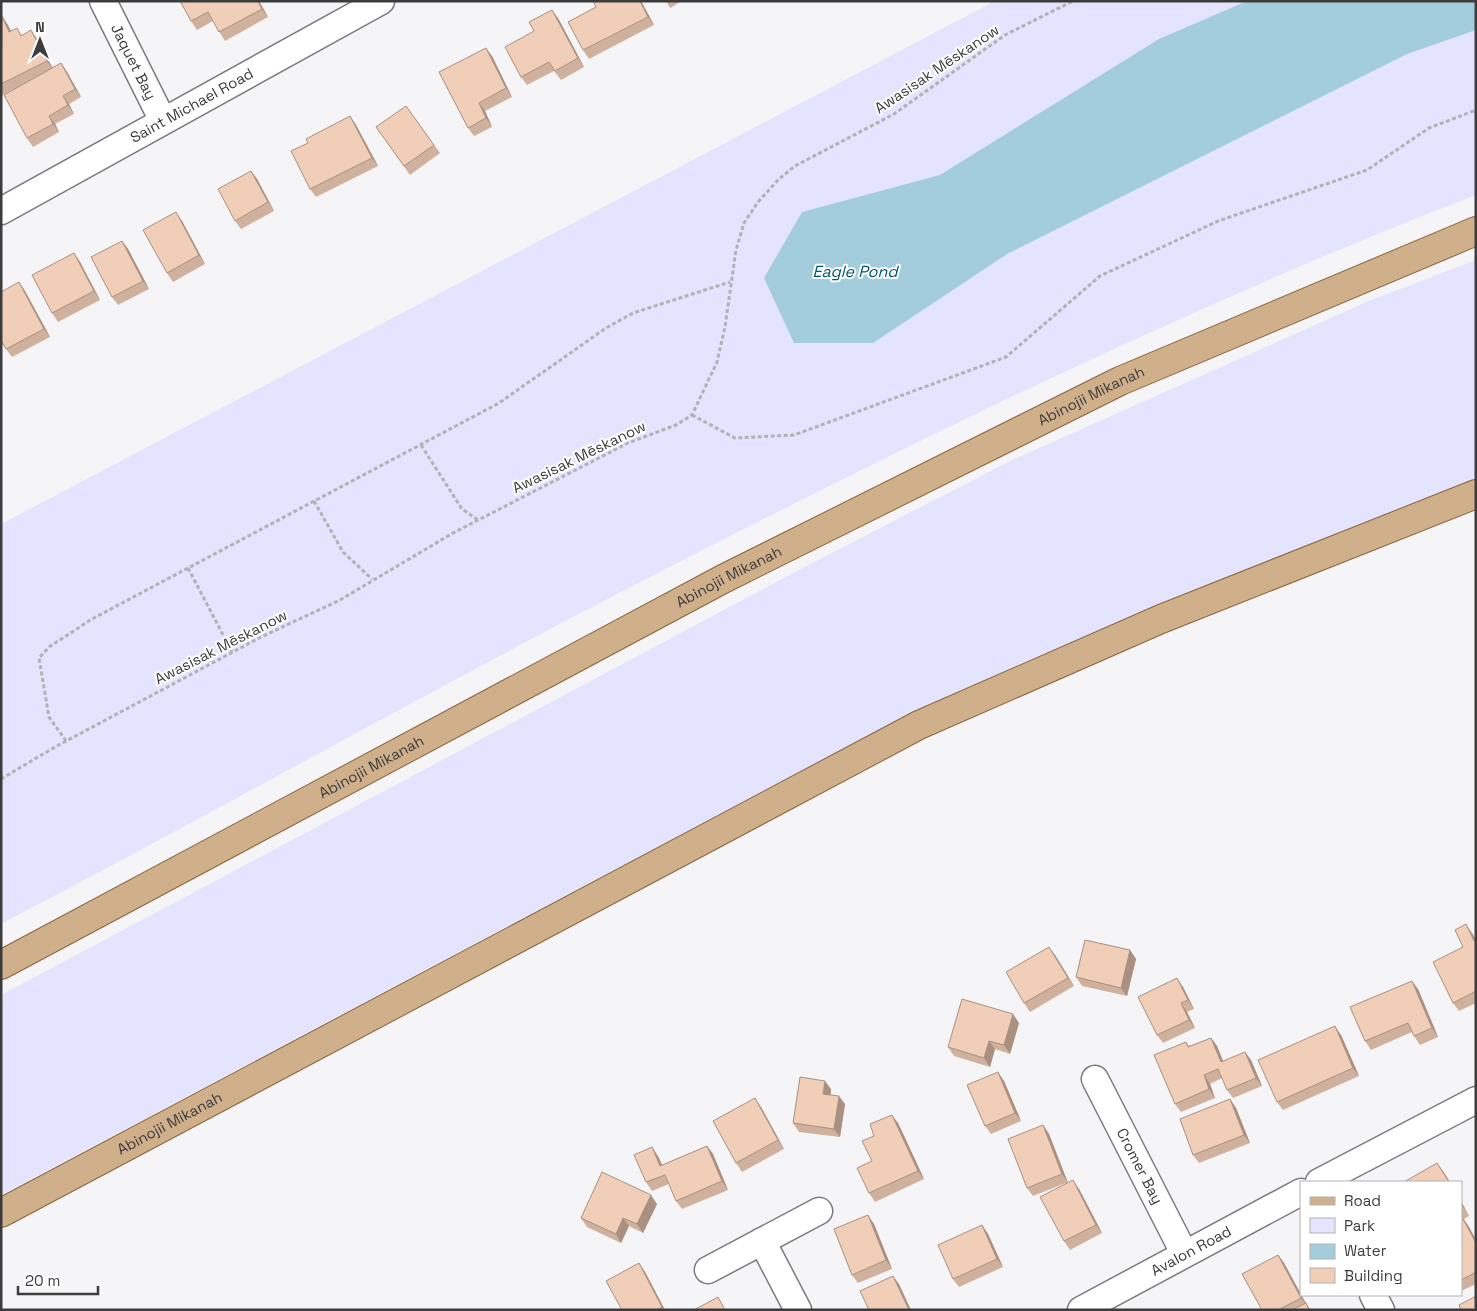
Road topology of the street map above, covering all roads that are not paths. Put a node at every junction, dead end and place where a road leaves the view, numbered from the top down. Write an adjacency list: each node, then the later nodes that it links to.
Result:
1 (103, 1): 3 (street, Jaquet Bay)
2 (381, 1): 3 (street, Saint Michael Road)
3 (163, 121): 4 (street, Saint Michael Road)
4 (1, 211)
5 (1476, 231): 7 (main road, Abinojii Mikanah)
6 (1476, 494): 13 (main road, Abinojii Mikanah)
7 (1, 965)
8 (1095, 1079): 15 (street, Cromer Bay)
9 (1476, 1100): 10 (street)
10 (1321, 1181)
11 (1300, 1193): 15 (street, Avalon Road)
12 (819, 1211): 14 (street)
13 (1, 1213)
14 (762, 1242): 16 (street); 18 (street)
15 (1184, 1253): 19 (street, Avalon Road)
16 (708, 1270)
17 (1374, 1296): 20 (street)
18 (798, 1310)
19 (1081, 1310)
20 (1381, 1310)

